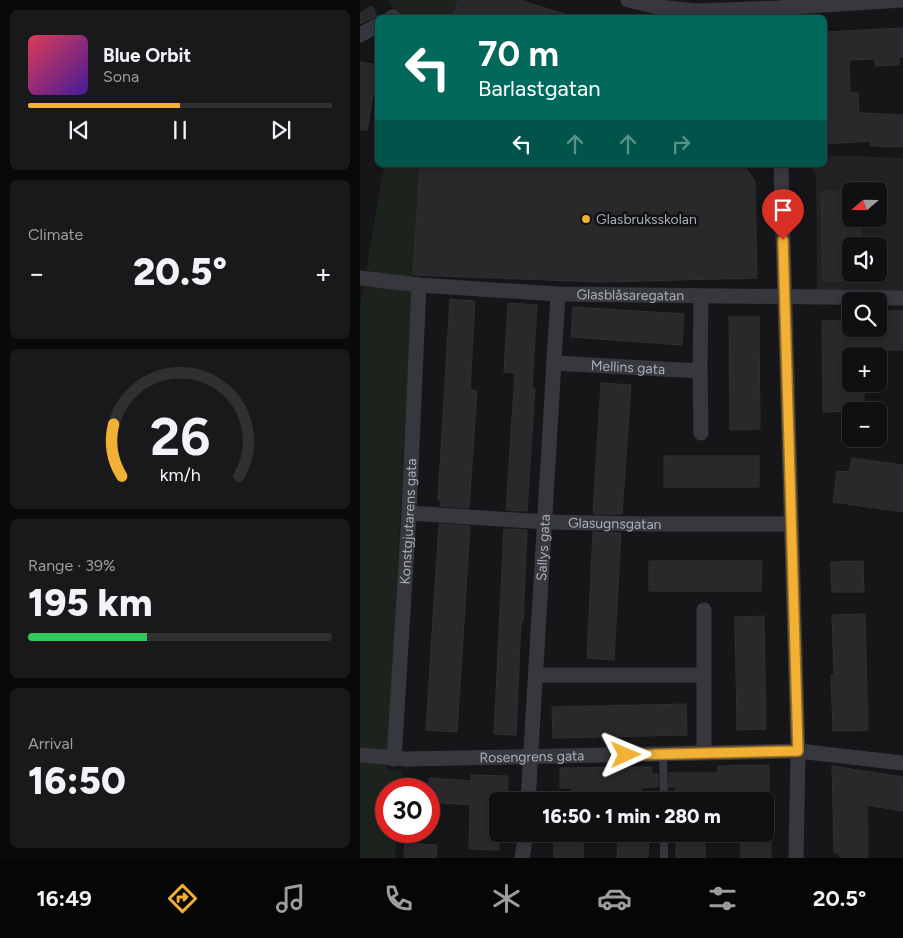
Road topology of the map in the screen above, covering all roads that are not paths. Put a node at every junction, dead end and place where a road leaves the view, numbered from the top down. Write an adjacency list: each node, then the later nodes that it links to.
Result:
1 (628, 0): 3 (street)
2 (902, 0): 3 (street)
3 (778, 13)
4 (375, 27): 5 (street)
5 (360, 35)
6 (782, 167): 11 (street)
7 (360, 278): 8 (street, Glasblåsaregatan)
8 (419, 285): 9 (street, Glasblåsaregatan); 16 (street, Konstgjutarens gata)
9 (558, 294): 10 (street, Glasblåsaregatan); 13 (street, Sallys gata)
10 (700, 296): 11 (street, Glasblåsaregatan); 14 (street)
11 (785, 297): 12 (street, Glasblåsaregatan); 18 (street)
12 (903, 298)
13 (554, 363): 14 (street, Mellins gata); 17 (street, Sallys gata)
14 (700, 371): 15 (street)
15 (701, 433)
16 (409, 513): 17 (street, Glasugnsgatan); 27 (street, Konstgjutarens gata)
17 (545, 522): 18 (street, Glasugnsgatan); 20 (street, Sallys gata)
18 (790, 524): 22 (street)
19 (704, 610): 21 (street)
20 (536, 675): 21 (street); 26 (street, Sallys gata)
21 (704, 675): 24 (street)
22 (798, 751): 24 (street, Rosengrens gata); 28 (street, Rosengrens gata); 37 (street)
23 (664, 754): 24 (street, Rosengrens gata); 26 (street, Rosengrens gata); 30 (lane)
24 (704, 754)
25 (360, 755): 27 (street, Rosengrens gata)
26 (531, 757): 27 (street, Rosengrens gata); 29 (street, Sallys gata)
27 (394, 759)
28 (903, 763)
29 (529, 792)
30 (664, 792)
31 (525, 842): 34 (street)
32 (528, 842): 35 (street)
33 (664, 842): 36 (lane)
34 (522, 858)
35 (531, 858)
36 (664, 858)
37 (796, 858)

